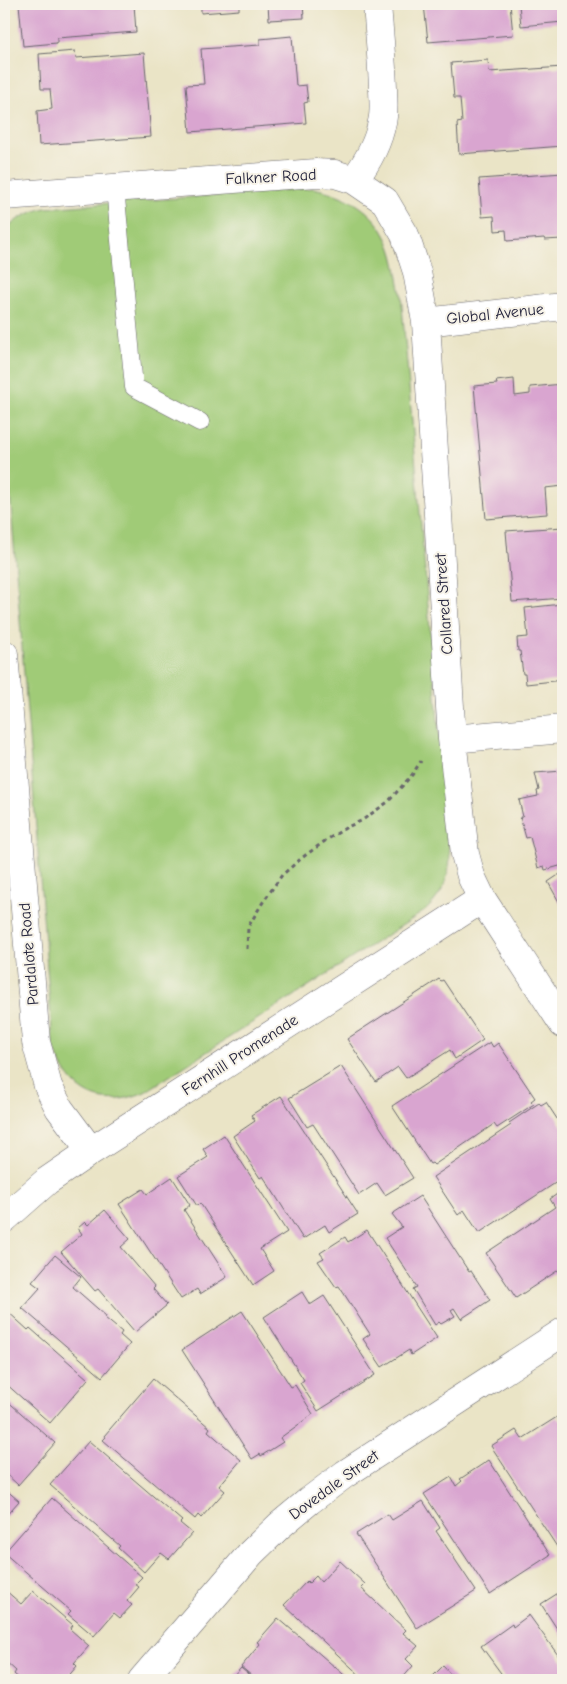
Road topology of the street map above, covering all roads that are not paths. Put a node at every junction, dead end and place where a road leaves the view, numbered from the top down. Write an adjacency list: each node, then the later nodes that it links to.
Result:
1 (377, 4): 2 (street)
2 (354, 180): 3 (street, Falkner Road); 6 (street, Collared Street)
3 (115, 188): 4 (street, Falkner Road); 7 (lane)
4 (4, 196)
5 (563, 306): 6 (street, Global Avenue)
6 (426, 322): 10 (street, Collared Street)
7 (200, 422)
8 (4, 654): 11 (street, Pardalote Road)
9 (563, 729): 10 (street)
10 (452, 739): 12 (street, Collared Street)
11 (9, 775): 14 (street, Pardalote Road)
12 (482, 900): 13 (street, Collared Street); 14 (street, Fernhill Promenade)
13 (563, 1024)
14 (91, 1151): 15 (street, Fernhill Promenade)
15 (4, 1219)
16 (563, 1332): 17 (street, Dovedale Street)
17 (142, 1680)

